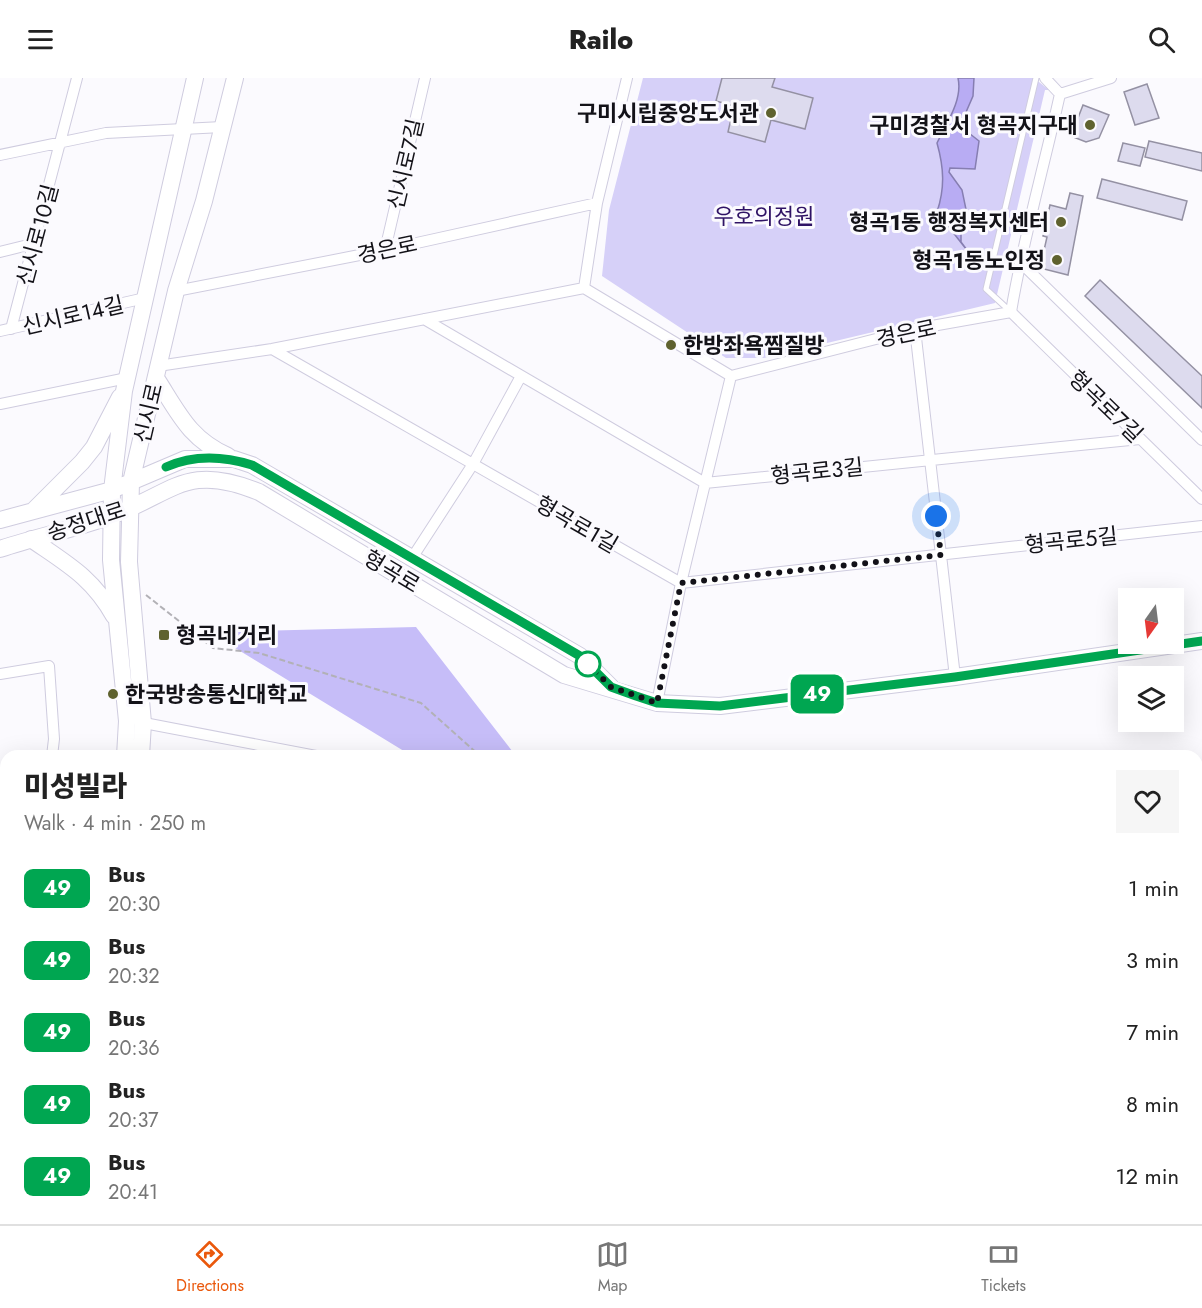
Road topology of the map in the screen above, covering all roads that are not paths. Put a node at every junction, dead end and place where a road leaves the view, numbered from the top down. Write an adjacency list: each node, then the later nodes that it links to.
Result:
1 (77, 78): 12 (street, 신시로10길)
2 (195, 78): 11 (street, 신시로)
3 (235, 78): 10 (street, 신시로)
4 (425, 78): 16 (street, 신시로7길)
5 (627, 78): 14 (street)
6 (1036, 78): 22 (lane)
7 (1045, 78): 9 (street)
8 (1111, 78): 9 (street)
9 (1060, 94): 18 (street)
10 (222, 127): 11 (street); 20 (street, 신시로)
11 (185, 128): 12 (street); 21 (street, 신시로)
12 (61, 140): 13 (street); 15 (street, 신시로10길)
13 (0, 154)
14 (597, 203): 16 (street, 경은로); 19 (street)
15 (36, 243): 17 (street); 25 (street, 신시로10길)
16 (385, 250): 20 (street, 경은로)
17 (0, 252)
18 (1019, 261): 22 (street); 33 (street)
19 (584, 288): 23 (street); 29 (street)
20 (176, 291): 27 (street, 신시로)
21 (145, 298): 25 (street, 신시로14길); 30 (street, 신시로)
22 (1011, 312): 24 (street, 경은로); 32 (street, 형곡로7길)
23 (424, 319): 26 (street); 28 (street)
24 (915, 329): 29 (street, 경은로); 35 (street)
25 (6, 330)
26 (272, 349): 27 (street); 36 (street)
27 (157, 372): 34 (street); 38 (street, 신시로)
28 (521, 376): 36 (street); 39 (street)
29 (731, 376): 39 (street)
30 (125, 385): 31 (street); 41 (street, 신시로); 44 (street)
31 (0, 404)
32 (1140, 439): 35 (street); 42 (street, 형곡로7길)
33 (1202, 440)
34 (234, 459): 37 (street, 형곡로); 51 (street, 형곡로)
35 (930, 459): 39 (street, 형곡로3길); 50 (street)
36 (472, 464): 51 (street); 52 (street, 형곡로1길)
37 (166, 467): 38 (street, 송정대로)
38 (131, 483): 41 (street, 송정대로); 43 (street, 신시로)
39 (705, 483): 52 (street)
40 (169, 487): 43 (street, 송정대로); 57 (street, 형곡로)
41 (112, 490): 44 (street, 송정대로); 45 (street, 신시로)
42 (1202, 499)
43 (130, 508): 45 (street, 송정대로); 59 (street, 신시로)
44 (32, 512): 46 (street, 송정대로)
45 (110, 516): 48 (street, 송정대로); 53 (street, 신시로)
46 (0, 520)
47 (1202, 526): 50 (street, 형곡로5길)
48 (31, 539): 49 (street, 송정대로); 53 (street)
49 (0, 549)
50 (941, 555): 52 (street); 56 (street)
51 (412, 558): 57 (street, 형곡로)
52 (681, 583): 58 (street)
53 (119, 625): 59 (street, 신시로)
54 (1202, 641): 56 (street, 형곡로)
55 (0, 674): 60 (street)
56 (955, 677): 58 (street, 형곡로)
57 (611, 687): 58 (street, 형곡로)
58 (657, 703)
59 (135, 722): 61 (street, 신시로); 62 (street, 신시로); 63 (street)
60 (53, 750)
61 (127, 750)
62 (140, 750)
63 (284, 750)

